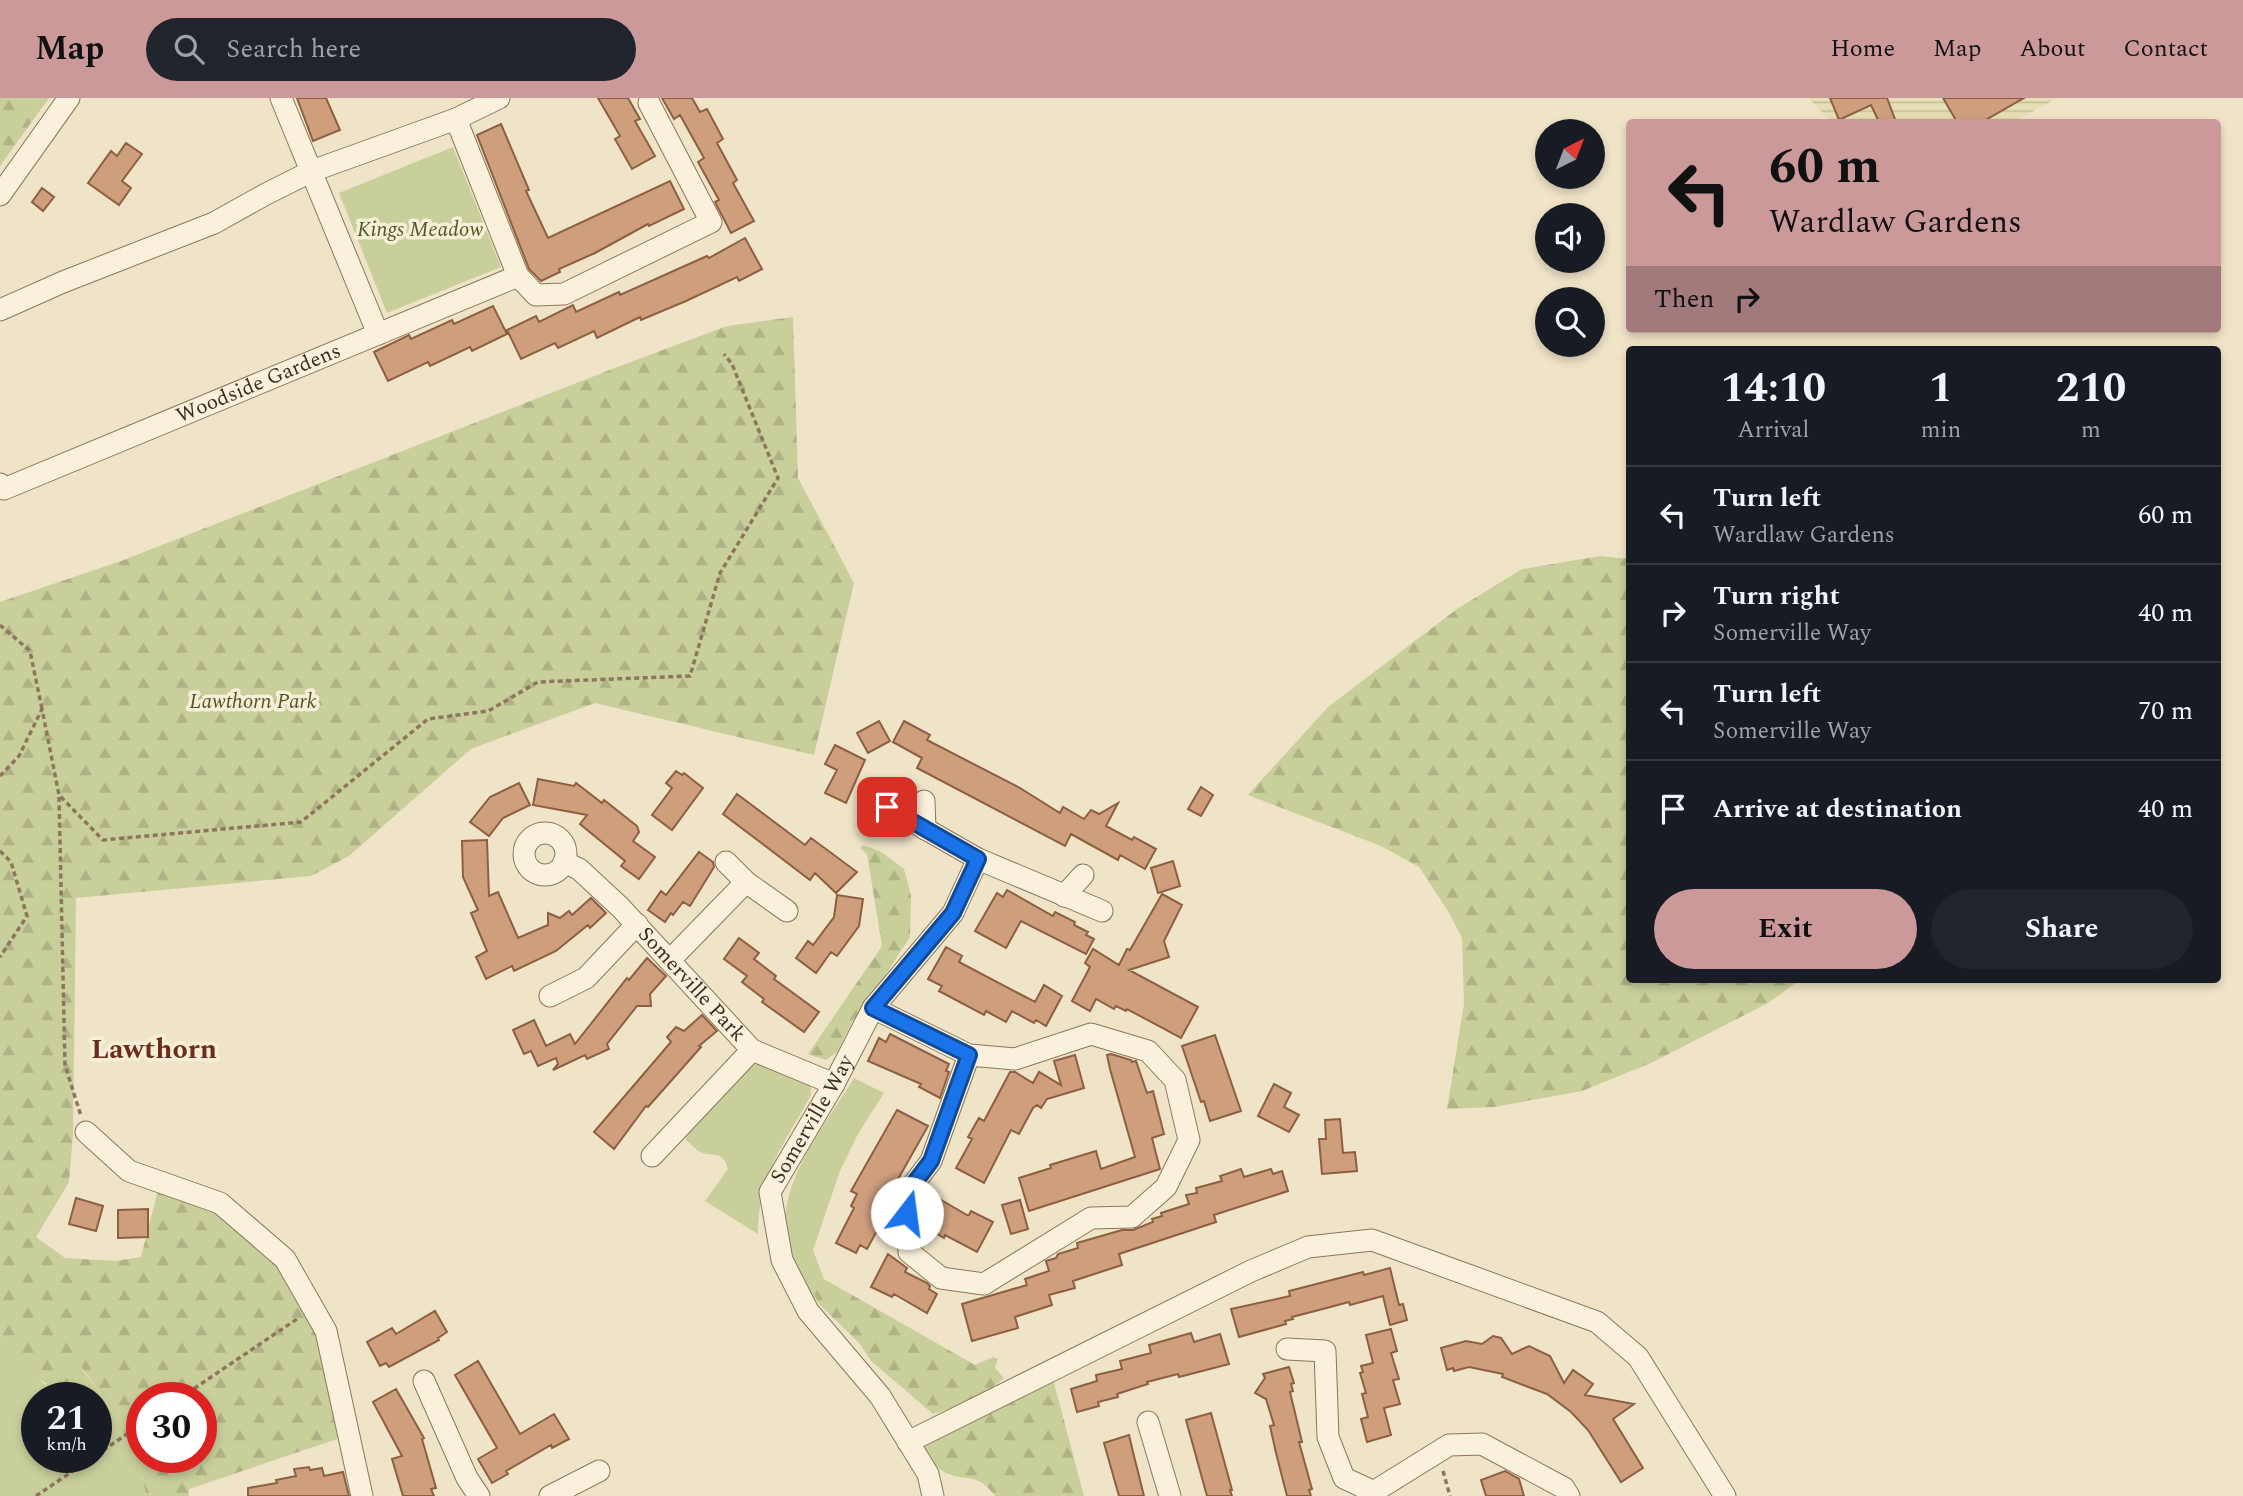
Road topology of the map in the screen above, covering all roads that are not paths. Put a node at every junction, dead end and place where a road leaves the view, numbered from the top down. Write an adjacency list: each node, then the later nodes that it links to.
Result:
1 (69, 98): 7 (street)
2 (281, 98): 6 (street)
3 (499, 98): 5 (street)
4 (649, 103): 8 (street)
5 (460, 110): 6 (street); 8 (street)
6 (312, 171): 9 (street); 10 (street)
7 (0, 195)
8 (518, 276): 10 (street, Woodside Gardens)
9 (0, 310)
10 (378, 334): 11 (street, Woodside Gardens)
11 (0, 484)
12 (924, 801): 14 (street)
13 (887, 807): 14 (street)
14 (925, 829): 15 (street)
15 (978, 859): 20 (street); 26 (street, Somerville Way)
16 (564, 862): 23 (street, Somerville Park)
17 (726, 862): 19 (street)
18 (1083, 875): 20 (street)
19 (746, 882): 21 (street); 24 (street)
20 (1064, 896): 22 (street)
21 (787, 911)
22 (1102, 911)
23 (637, 924): 24 (street, Somerville Park); 25 (street)
24 (671, 959): 27 (street, Somerville Park)
25 (550, 996)
26 (873, 1008): 28 (street); 29 (street, Somerville Way)
27 (752, 1050): 29 (street, Somerville Park); 31 (street)
28 (969, 1055): 28 (street)
29 (834, 1084): 35 (street, Somerville Way)
30 (86, 1132): 38 (street)
31 (652, 1156)
32 (1287, 1349): 37 (street)
33 (424, 1381): 39 (street)
34 (1148, 1422): 42 (street)
35 (908, 1442): 41 (street, Somerville Way); 44 (street)
36 (599, 1471): 40 (street)
37 (1370, 1494): 43 (street)
38 (362, 1496)
39 (479, 1496)
40 (550, 1496)
41 (933, 1496)
42 (1170, 1496)
43 (1569, 1496)
44 (1725, 1496)

